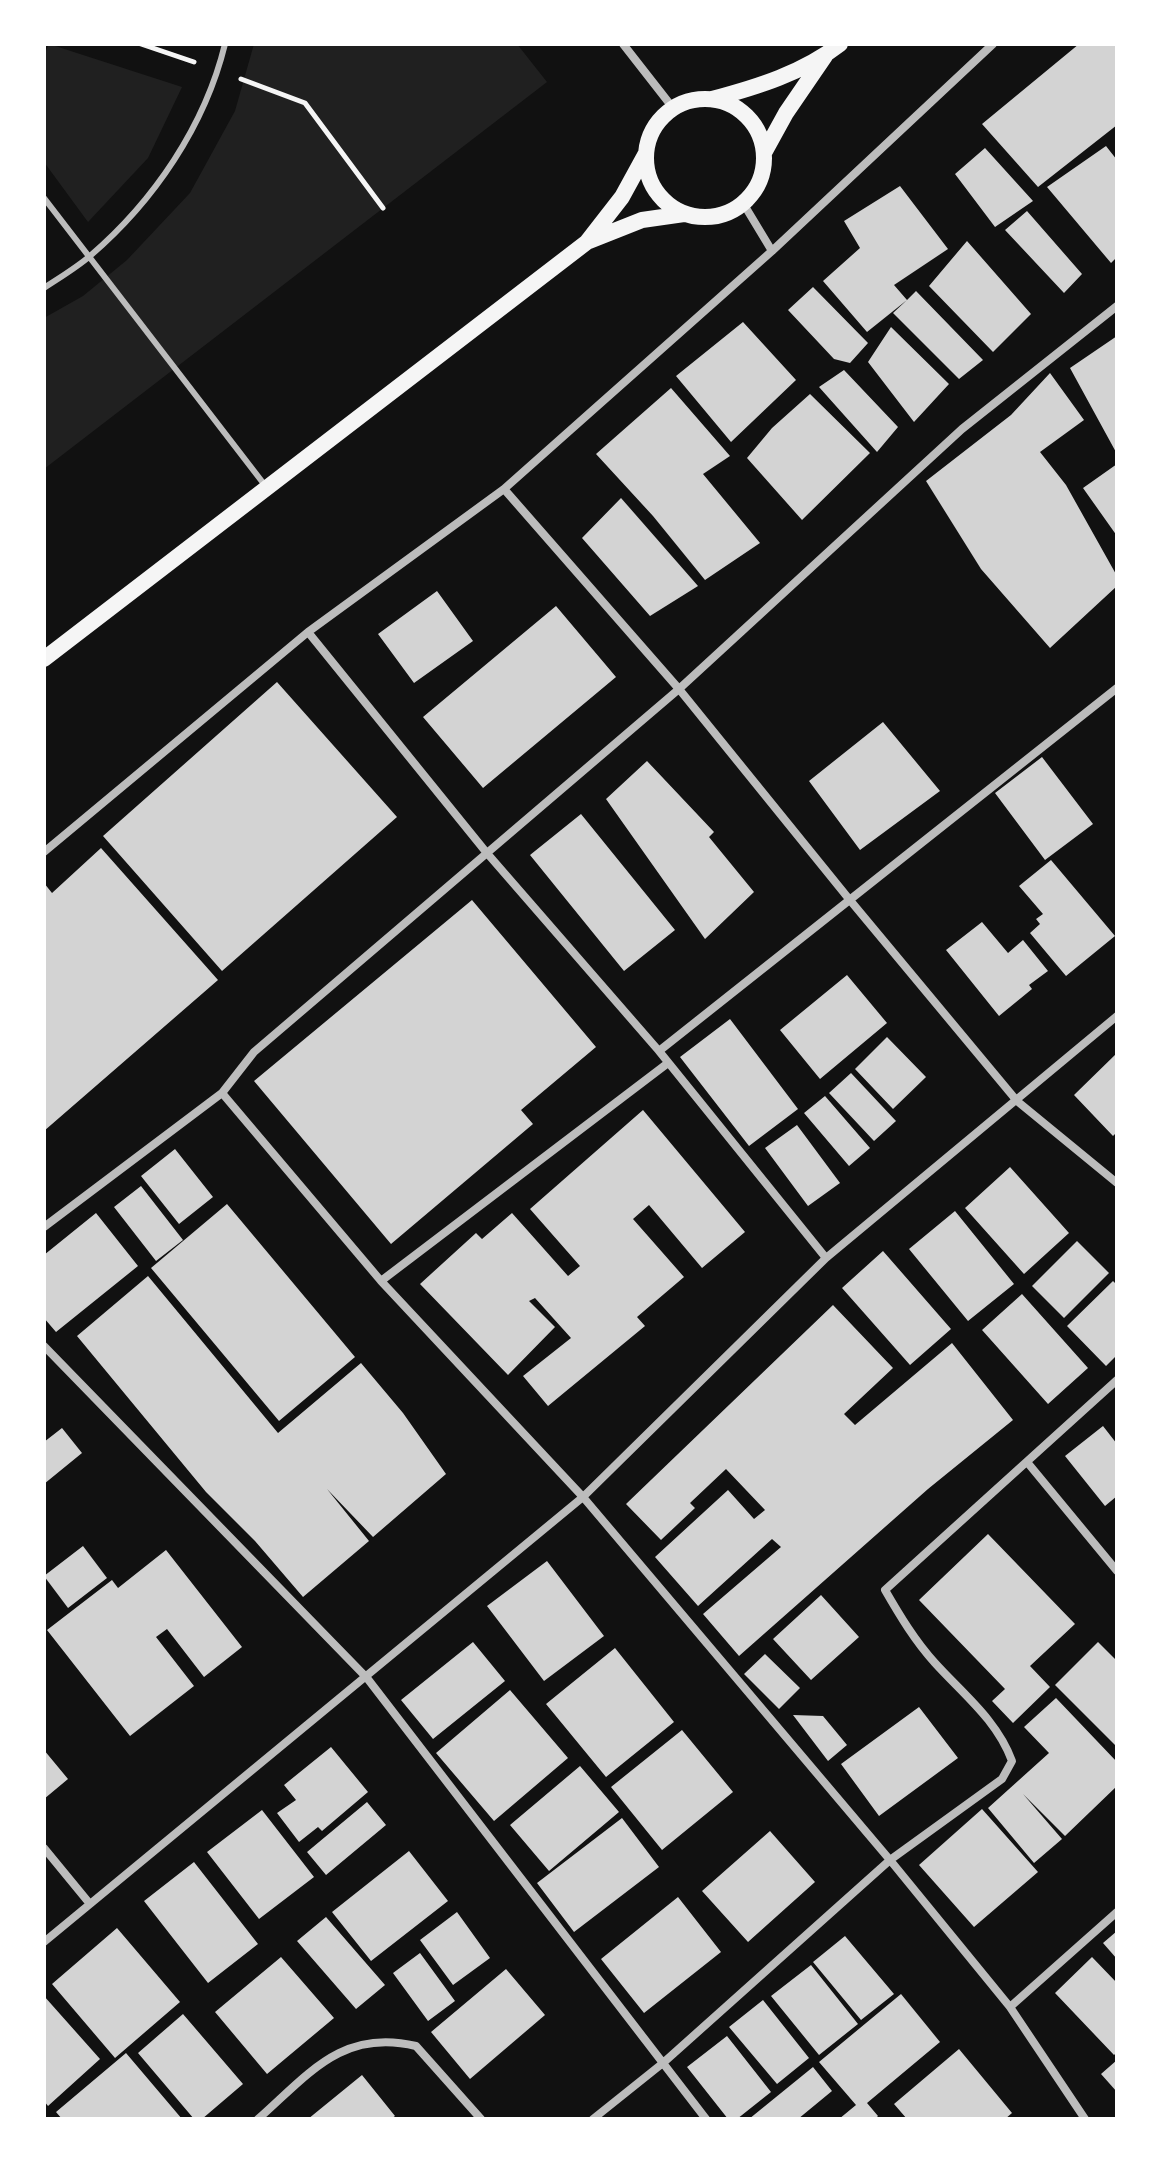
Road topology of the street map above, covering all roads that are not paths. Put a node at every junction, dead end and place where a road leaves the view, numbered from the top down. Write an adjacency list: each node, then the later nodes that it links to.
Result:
1 (225, 44): 15 (lane)
2 (623, 44): 7 (street)
3 (840, 44): 5 (main road)
4 (993, 44): 14 (street)
5 (826, 55): 6 (main road); 8 (main road)
6 (712, 99): 7 (main road); 8 (main road)
7 (673, 108): 9 (main road)
8 (764, 153): 11 (main road)
9 (645, 155): 12 (main road); 13 (main road)
10 (44, 198): 15 (lane)
11 (743, 203): 12 (main road); 14 (street)
12 (684, 214): 13 (main road)
13 (587, 242): 18 (main road)
14 (772, 251): 19 (street)
15 (90, 257): 16 (lane); 18 (lane)
16 (44, 288)
17 (1117, 306): 23 (street)
18 (267, 488): 21 (main road)
19 (504, 489): 20 (street); 23 (street)
20 (308, 632): 24 (street); 25 (street)
21 (44, 659)
22 (1117, 688): 26 (street)
23 (679, 689): 25 (street); 26 (street)
24 (44, 852)
25 (486, 852): 28 (street); 30 (street)
26 (849, 899): 28 (street); 31 (street)
27 (1117, 1016): 31 (street)
28 (659, 1051): 29 (street)
29 (668, 1063): 34 (street); 35 (street)
30 (222, 1093): 33 (street); 35 (street)
31 (1017, 1101): 32 (street); 34 (street)
32 (1117, 1183)
33 (44, 1227)
34 (826, 1258): 39 (street)
35 (381, 1281): 39 (street)
36 (44, 1346): 41 (street)
37 (1117, 1380): 38 (street)
38 (1027, 1462): 40 (street); 43 (street)
39 (583, 1497): 41 (street); 43 (street)
40 (1117, 1571)
41 (367, 1678): 44 (street); 48 (street)
42 (44, 1848): 44 (street)
43 (890, 1860): 47 (street); 48 (street)
44 (90, 1904): 46 (street)
45 (1117, 1912): 47 (street)
46 (44, 1942)
47 (1010, 2007): 53 (street)
48 (663, 2063): 51 (street); 52 (street)
49 (258, 2119): 50 (street)
50 (481, 2119)
51 (593, 2119)
52 (706, 2119)
53 (1085, 2119)

